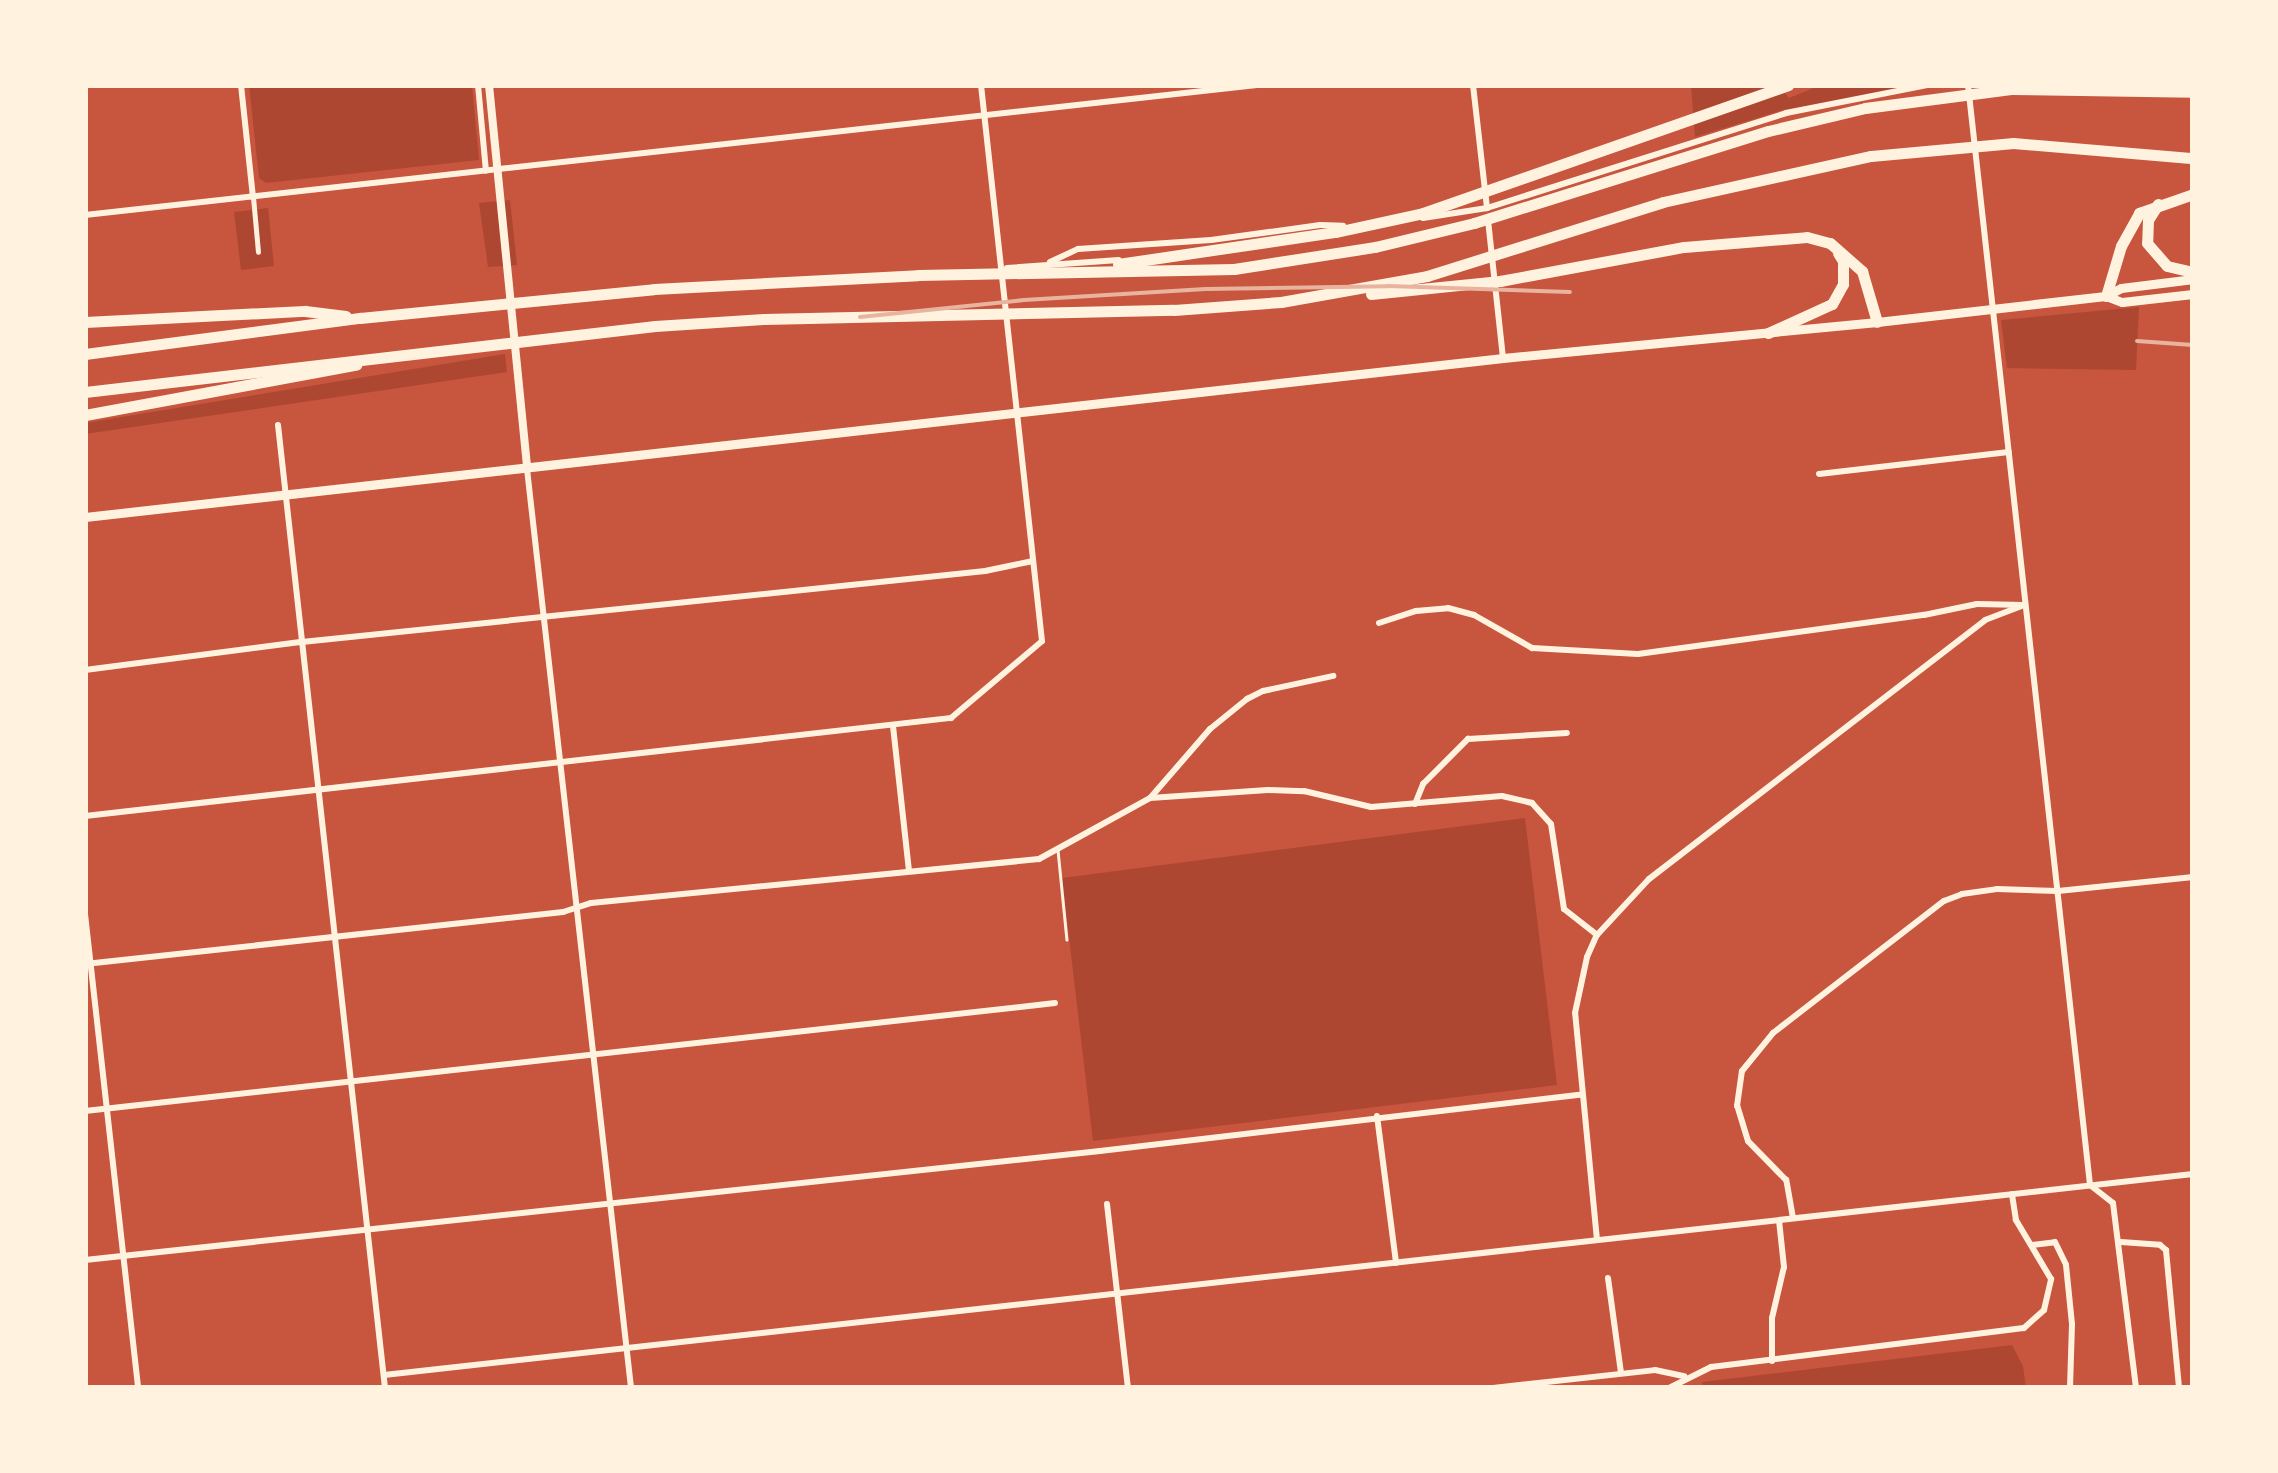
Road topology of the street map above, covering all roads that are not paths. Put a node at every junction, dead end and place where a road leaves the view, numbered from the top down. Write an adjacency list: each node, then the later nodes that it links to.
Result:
1 (240, 85): 15 (street)
2 (478, 85): 13 (street)
3 (490, 85): 42 (street)
4 (980, 85): 11 (street)
5 (1258, 85): 11 (street)
6 (1473, 85): 17 (street)
7 (1788, 85): 23 (highway)
8 (1928, 85): 17 (street)
9 (1968, 85): 29 (street)
10 (2193, 92): 23 (highway)
11 (984, 116): 13 (street); 24 (street)
12 (2193, 158): 28 (highway)
13 (486, 170): 15 (street)
14 (2193, 194): 16 (highway)
15 (253, 197): 18 (street); 21 (street)
16 (2162, 202): 25 (highway); 27 (highway)
17 (1487, 208): 19 (street); 36 (street)
18 (85, 215)
19 (1360, 227): 22 (street); 22 (street)
20 (1836, 249): 28 (highway); 32 (highway); 33 (highway)
21 (258, 252)
22 (1049, 263): 24 (street)
23 (1079, 270): 30 (highway)
24 (1000, 272): 38 (street)
25 (2193, 275): 27 (main road)
26 (2193, 294): 27 (main road)
27 (2106, 296): 29 (main road)
28 (1281, 302): 34 (highway)
29 (1992, 308): 32 (main road); 41 (street)
30 (360, 318): 31 (highway); 35 (highway)
31 (85, 322)
32 (1878, 322): 33 (main road)
33 (1768, 334): 36 (main road)
34 (442, 347): 37 (highway); 39 (highway)
35 (85, 354)
36 (1503, 358): 38 (main road)
37 (85, 392)
38 (1016, 413): 42 (main road); 46 (street)
39 (85, 416)
40 (278, 425): 44 (street)
41 (2009, 452): 43 (street); 47 (street)
42 (527, 469): 44 (main road); 48 (street)
43 (1819, 474)
44 (286, 494): 45 (main road); 50 (street)
45 (85, 516)
46 (1033, 561): 48 (street); 53 (street)
47 (2024, 605): 49 (street); 63 (street); 66 (street)
48 (545, 618): 50 (street); 55 (street)
49 (1378, 623)
50 (302, 642): 51 (street); 56 (street)
51 (85, 670)
52 (1333, 676): 57 (street)
53 (894, 726): 55 (street); 61 (street)
54 (1567, 733): 58 (street)
55 (562, 763): 56 (street); 64 (street)
56 (318, 790): 59 (street); 67 (street)
57 (1150, 798): 58 (street); 60 (street)
58 (1414, 804): 66 (street)
59 (85, 816)
60 (1058, 849): 61 (street); 68 (lane)
61 (909, 872): 64 (street)
62 (2193, 877): 63 (street)
63 (2058, 891): 78 (street); 82 (street)
64 (578, 907): 67 (street); 71 (street)
65 (85, 914): 69 (street)
66 (1597, 935): 73 (street)
67 (335, 937): 69 (street); 72 (street)
68 (1067, 940)
69 (88, 964): 74 (street)
70 (1054, 1004): 71 (street)
71 (595, 1054): 72 (street); 80 (street)
72 (351, 1082): 74 (street); 84 (street)
73 (1582, 1094): 76 (street); 85 (street)
74 (107, 1109): 75 (street); 88 (street)
75 (85, 1112)
76 (1378, 1116): 80 (street); 90 (street)
77 (2193, 1174): 78 (street)
78 (2090, 1186): 79 (street); 86 (street)
79 (2012, 1194): 82 (street); 87 (street)
80 (611, 1201): 84 (street); 93 (street)
81 (1107, 1204): 92 (street)
82 (1793, 1219): 83 (street)
83 (1779, 1220): 85 (street); 94 (street)
84 (368, 1228): 88 (street); 96 (street)
85 (1597, 1240): 90 (street)
86 (2121, 1242): 105 (street); 106 (street)
87 (2032, 1245): 94 (street); 104 (street)
88 (123, 1256): 89 (street); 98 (street)
89 (85, 1260)
90 (1396, 1263): 92 (street)
91 (1608, 1278): 95 (street)
92 (1117, 1294): 93 (street); 101 (street)
93 (627, 1349): 96 (street); 100 (street)
94 (1772, 1361): 97 (street)
95 (1621, 1373): 97 (street); 102 (street)
96 (384, 1375): 99 (street)
97 (1686, 1376): 103 (street)
98 (138, 1388)
99 (385, 1388)
100 (632, 1388)
101 (1128, 1388)
102 (1493, 1388)
103 (1669, 1388)
104 (2070, 1388)
105 (2136, 1388)
106 (2178, 1388)

